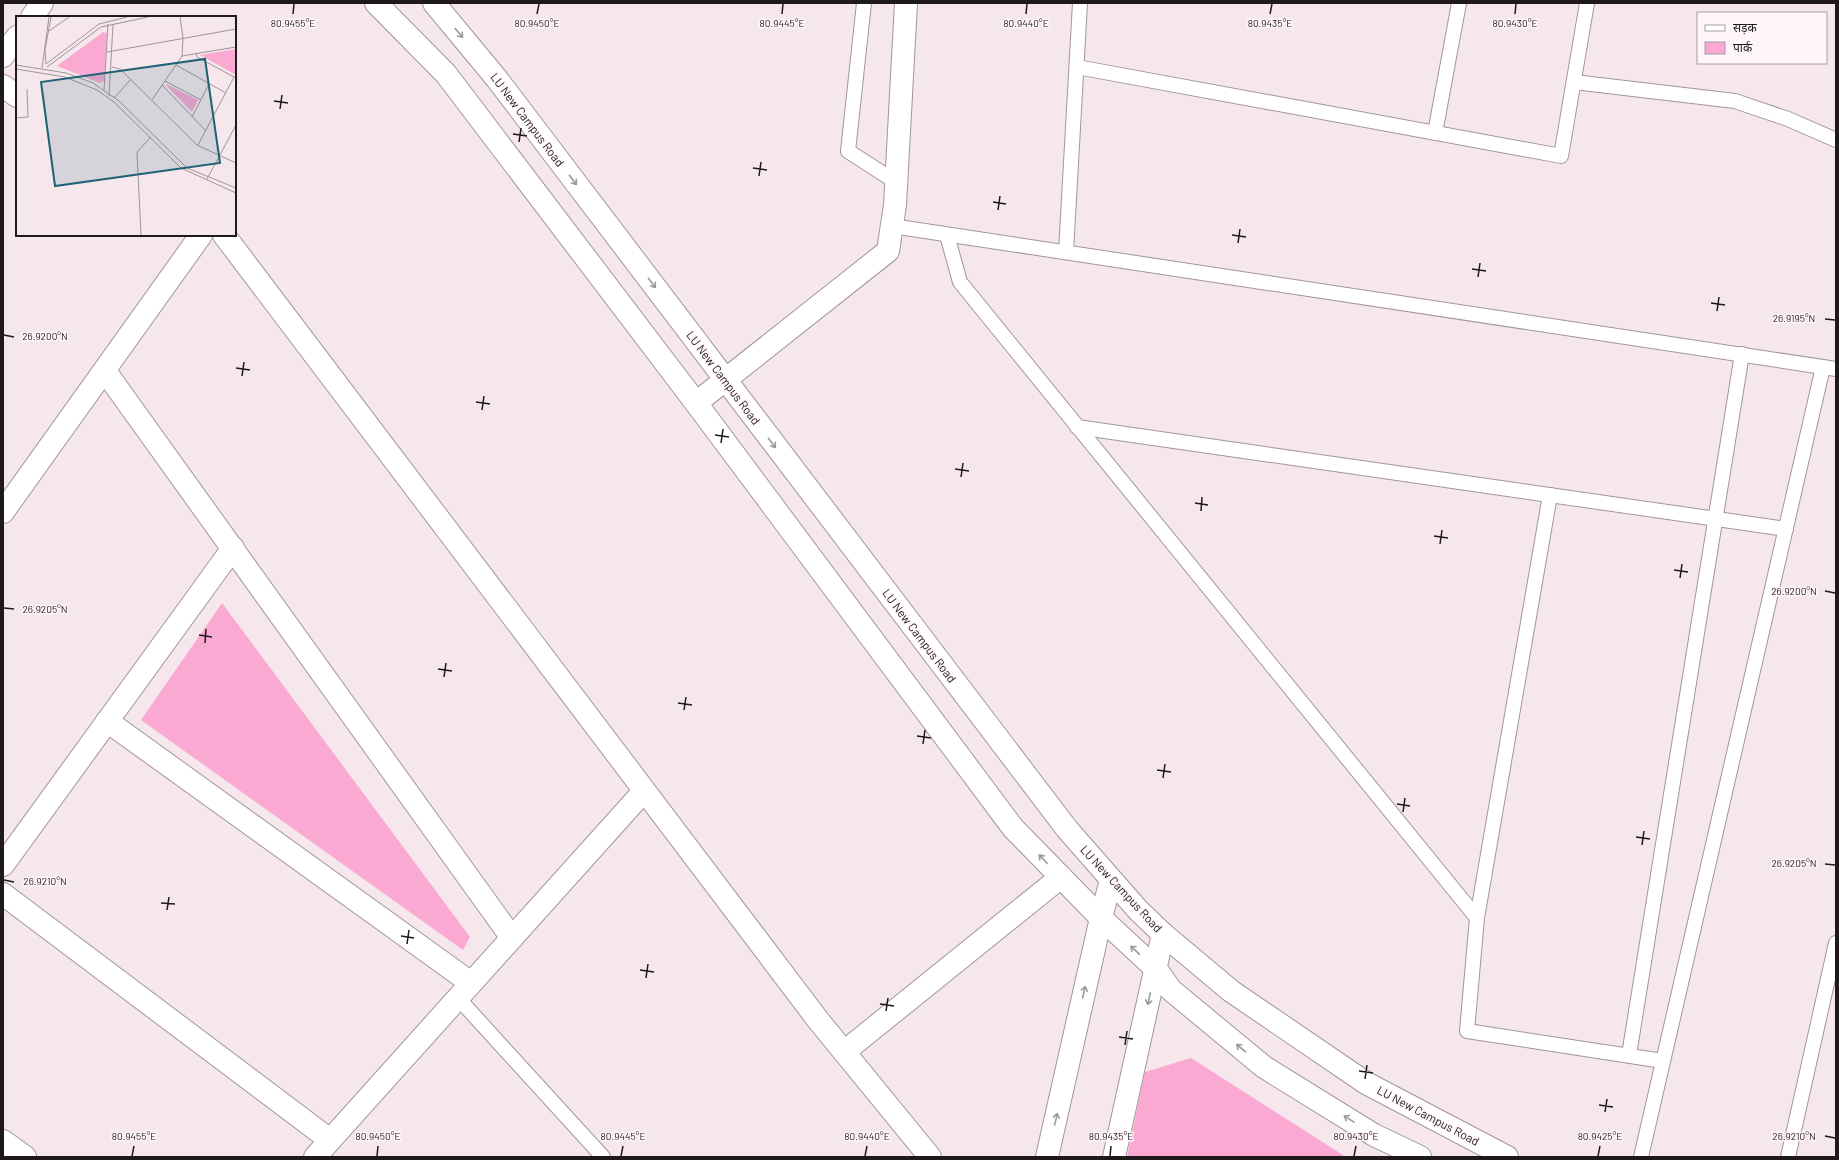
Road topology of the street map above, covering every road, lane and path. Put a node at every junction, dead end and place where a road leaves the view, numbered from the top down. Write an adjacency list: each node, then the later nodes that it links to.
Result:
1 (42, 3): 9 (street)
2 (376, 3): 28 (street)
3 (434, 3): 27 (street, LU New Campus Road, one-way to 27)
4 (864, 3): 18 (lane)
5 (906, 3): 18 (street)
6 (1080, 3): 12 (lane)
7 (1456, 3): 16 (lane)
8 (1587, 3): 13 (lane)
9 (33, 16)
10 (16, 38): 11 (street)
11 (3, 56)
12 (1077, 67): 16 (lane); 23 (lane)
13 (1574, 82): 16 (lane); 17 (lane)
14 (3, 86): 15 (street)
15 (16, 95)
16 (1435, 133)
17 (1836, 140)
18 (896, 182): 19 (street)
19 (892, 226): 20 (lane); 27 (street)
20 (947, 234): 23 (lane); 29 (lane)
21 (200, 236): 26 (street)
22 (225, 236): 36 (street)
23 (1066, 252): 24 (lane)
24 (1742, 354): 25 (lane); 32 (lane)
25 (1830, 368): 33 (lane)
26 (104, 371): 31 (street); 34 (street)
27 (725, 380): 28 (street); 39 (street, LU New Campus Road, one-way to 39)
28 (696, 403): 38 (street, one-way to 28)
29 (1077, 427): 30 (lane); 42 (lane)
30 (1550, 495): 32 (lane); 42 (lane)
31 (3, 512)
32 (1715, 519): 33 (lane); 49 (lane)
33 (1786, 529): 50 (lane)
34 (232, 548): 35 (street); 44 (street)
35 (107, 721): 37 (street); 47 (street)
36 (644, 790): 44 (street); 48 (street)
37 (3, 865)
38 (1061, 877): 41 (street); 48 (street)
39 (1111, 880): 41 (street); 43 (street, LU New Campus Road)
40 (3, 894): 52 (street)
41 (1101, 918): 46 (street, one-way to 41); 56 (street, one-way to 41)
42 (1477, 918): 49 (lane)
43 (1163, 934): 46 (street); 59 (street, LU New Campus Road)
44 (512, 938): 47 (street)
45 (1836, 943): 61 (lane)
46 (1156, 969): 57 (street, one-way to 57); 58 (street, one-way to 46)
47 (465, 990): 52 (street); 54 (lane)
48 (844, 1052): 55 (street)
49 (1629, 1056): 50 (lane)
50 (1663, 1061): 60 (lane)
51 (3, 1141): 53 (street)
52 (320, 1152)
53 (25, 1157)
54 (603, 1157)
55 (930, 1157)
56 (1047, 1157)
57 (1114, 1157)
58 (1420, 1157)
59 (1507, 1157)
60 (1641, 1157)
61 (1788, 1157)

